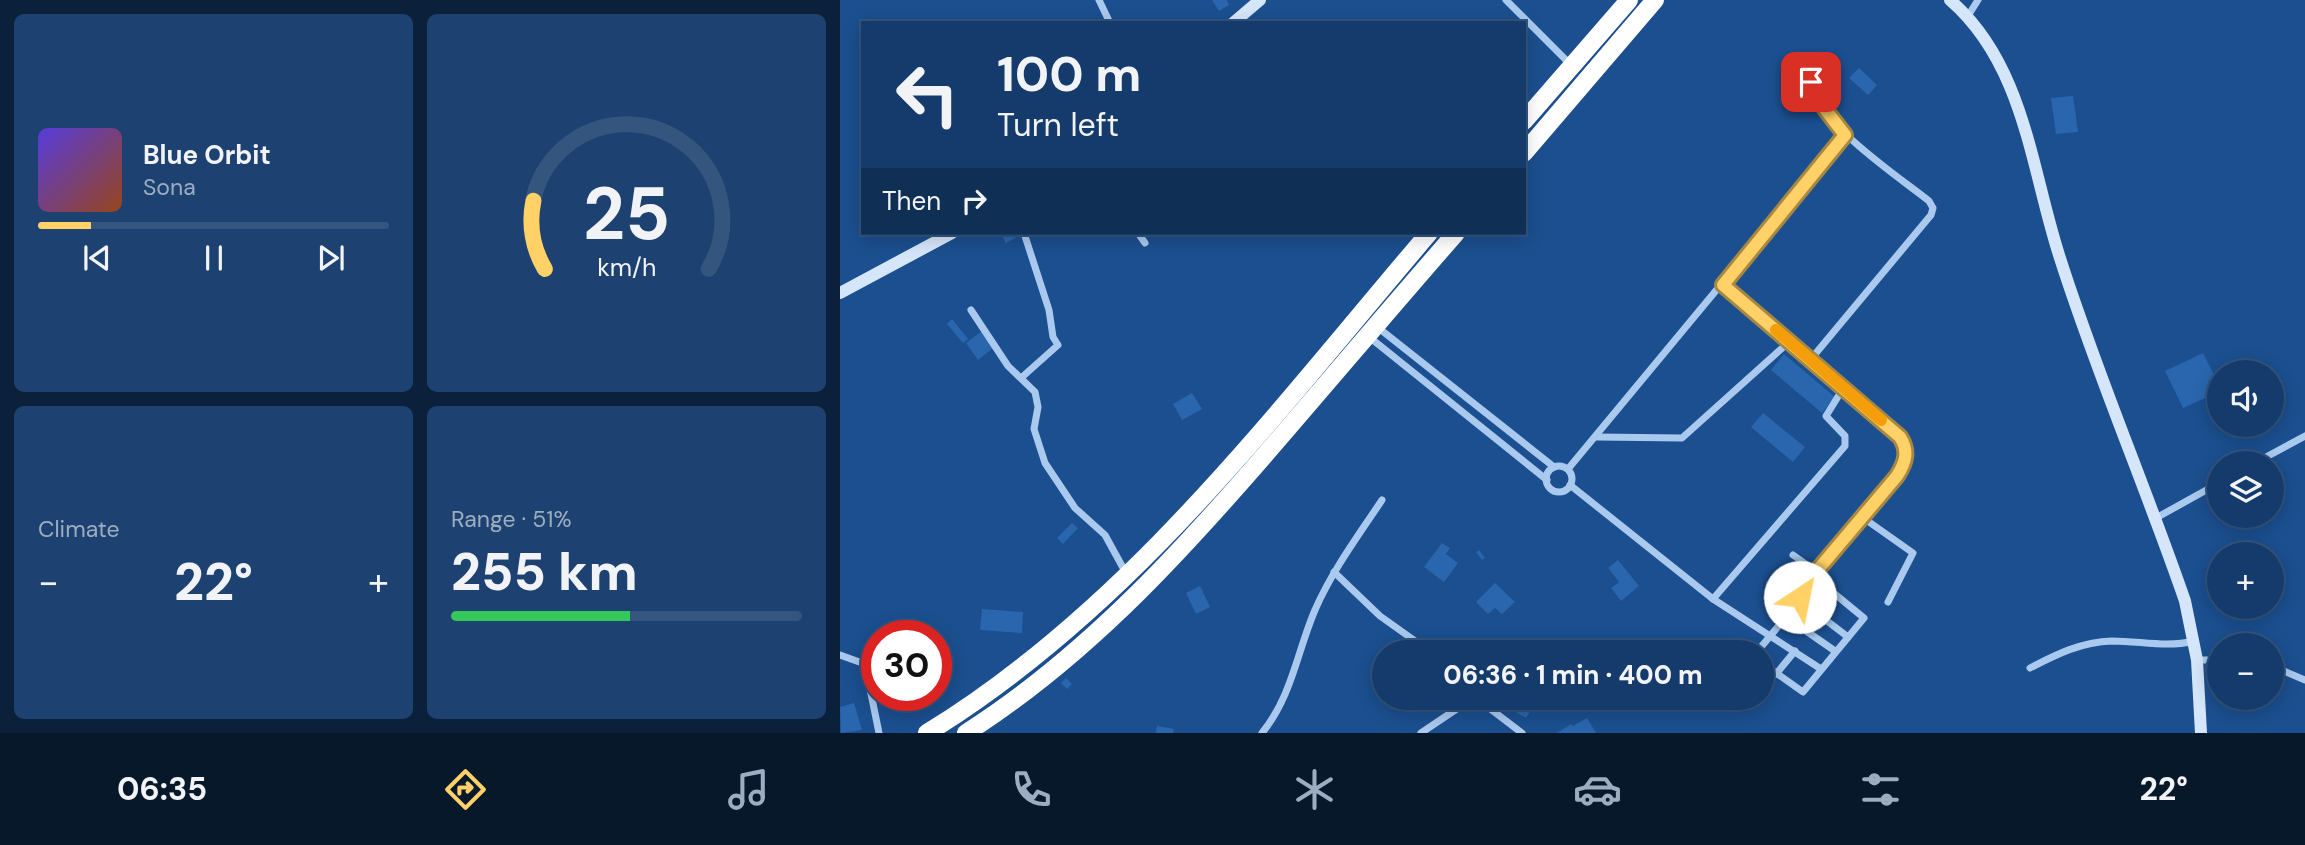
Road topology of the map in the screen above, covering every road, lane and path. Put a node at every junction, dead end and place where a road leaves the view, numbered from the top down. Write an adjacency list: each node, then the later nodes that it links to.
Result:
1 (1098, 0): 9 (street)
2 (1259, 0): 10 (street)
3 (1506, 0): 11 (street)
4 (1629, 0): 11 (highway)
5 (1655, 0): 15 (highway)
6 (1950, 0): 8 (street)
7 (1978, 0): 8 (street)
8 (1968, 16): 40 (street)
9 (1109, 21)
10 (1235, 21)
11 (1572, 65): 13 (highway)
12 (1813, 65): 14 (street)
13 (1526, 119)
14 (1845, 135): 22 (street); 27 (street)
15 (1526, 151)
16 (948, 235): 23 (street)
17 (1025, 235): 28 (street)
18 (1139, 235): 21 (street)
19 (1427, 235): 44 (highway)
20 (1454, 235): 25 (highway)
21 (1145, 243)
22 (1723, 285): 26 (street); 31 (street)
23 (840, 293)
24 (971, 310): 28 (street)
25 (1372, 331): 33 (street); 35 (street); 70 (highway)
26 (1789, 342): 27 (street); 31 (street)
27 (1811, 359): 29 (street)
28 (1021, 378): 44 (street)
29 (1844, 387): 39 (street); 45 (street)
30 (2305, 436): 32 (street)
31 (1597, 438): 34 (street)
32 (2277, 451)
33 (1554, 467): 34 (street); 35 (street)
34 (1568, 469): 36 (street)
35 (1547, 480): 36 (street)
36 (1570, 485): 45 (street)
37 (2207, 490): 40 (street)
38 (1382, 500): 42 (street)
39 (1862, 517): 43 (street); 46 (street)
40 (2156, 518): 53 (street)
41 (1793, 555): 43 (street)
42 (1334, 572): 51 (street); 67 (street)
43 (1815, 574): 47 (street); 50 (street)
44 (1127, 576): 69 (highway)
45 (1713, 598): 49 (street)
46 (1888, 601)
47 (1821, 617): 48 (street); 50 (street)
48 (1810, 632): 49 (street); 55 (street)
49 (1770, 635): 52 (street); 54 (street)
50 (1847, 638): 55 (street)
51 (1414, 640)
52 (1766, 640)
53 (2194, 641): 57 (street); 59 (street)
54 (1794, 651): 60 (street); 62 (street)
55 (1835, 652): 60 (street)
56 (840, 655): 68 (street)
57 (2197, 660): 58 (street); 74 (street)
58 (2207, 660)
59 (2029, 668)
60 (1821, 669): 62 (street)
61 (2284, 671): 63 (street)
62 (1776, 674)
63 (2305, 680)
64 (1456, 710): 71 (street)
65 (1491, 710): 66 (street)
66 (1510, 724): 72 (street); 73 (street)
67 (1266, 732)
68 (879, 733)
69 (927, 733)
70 (965, 733)
71 (1421, 733)
72 (1507, 733)
73 (1522, 733)
74 (2201, 733)

